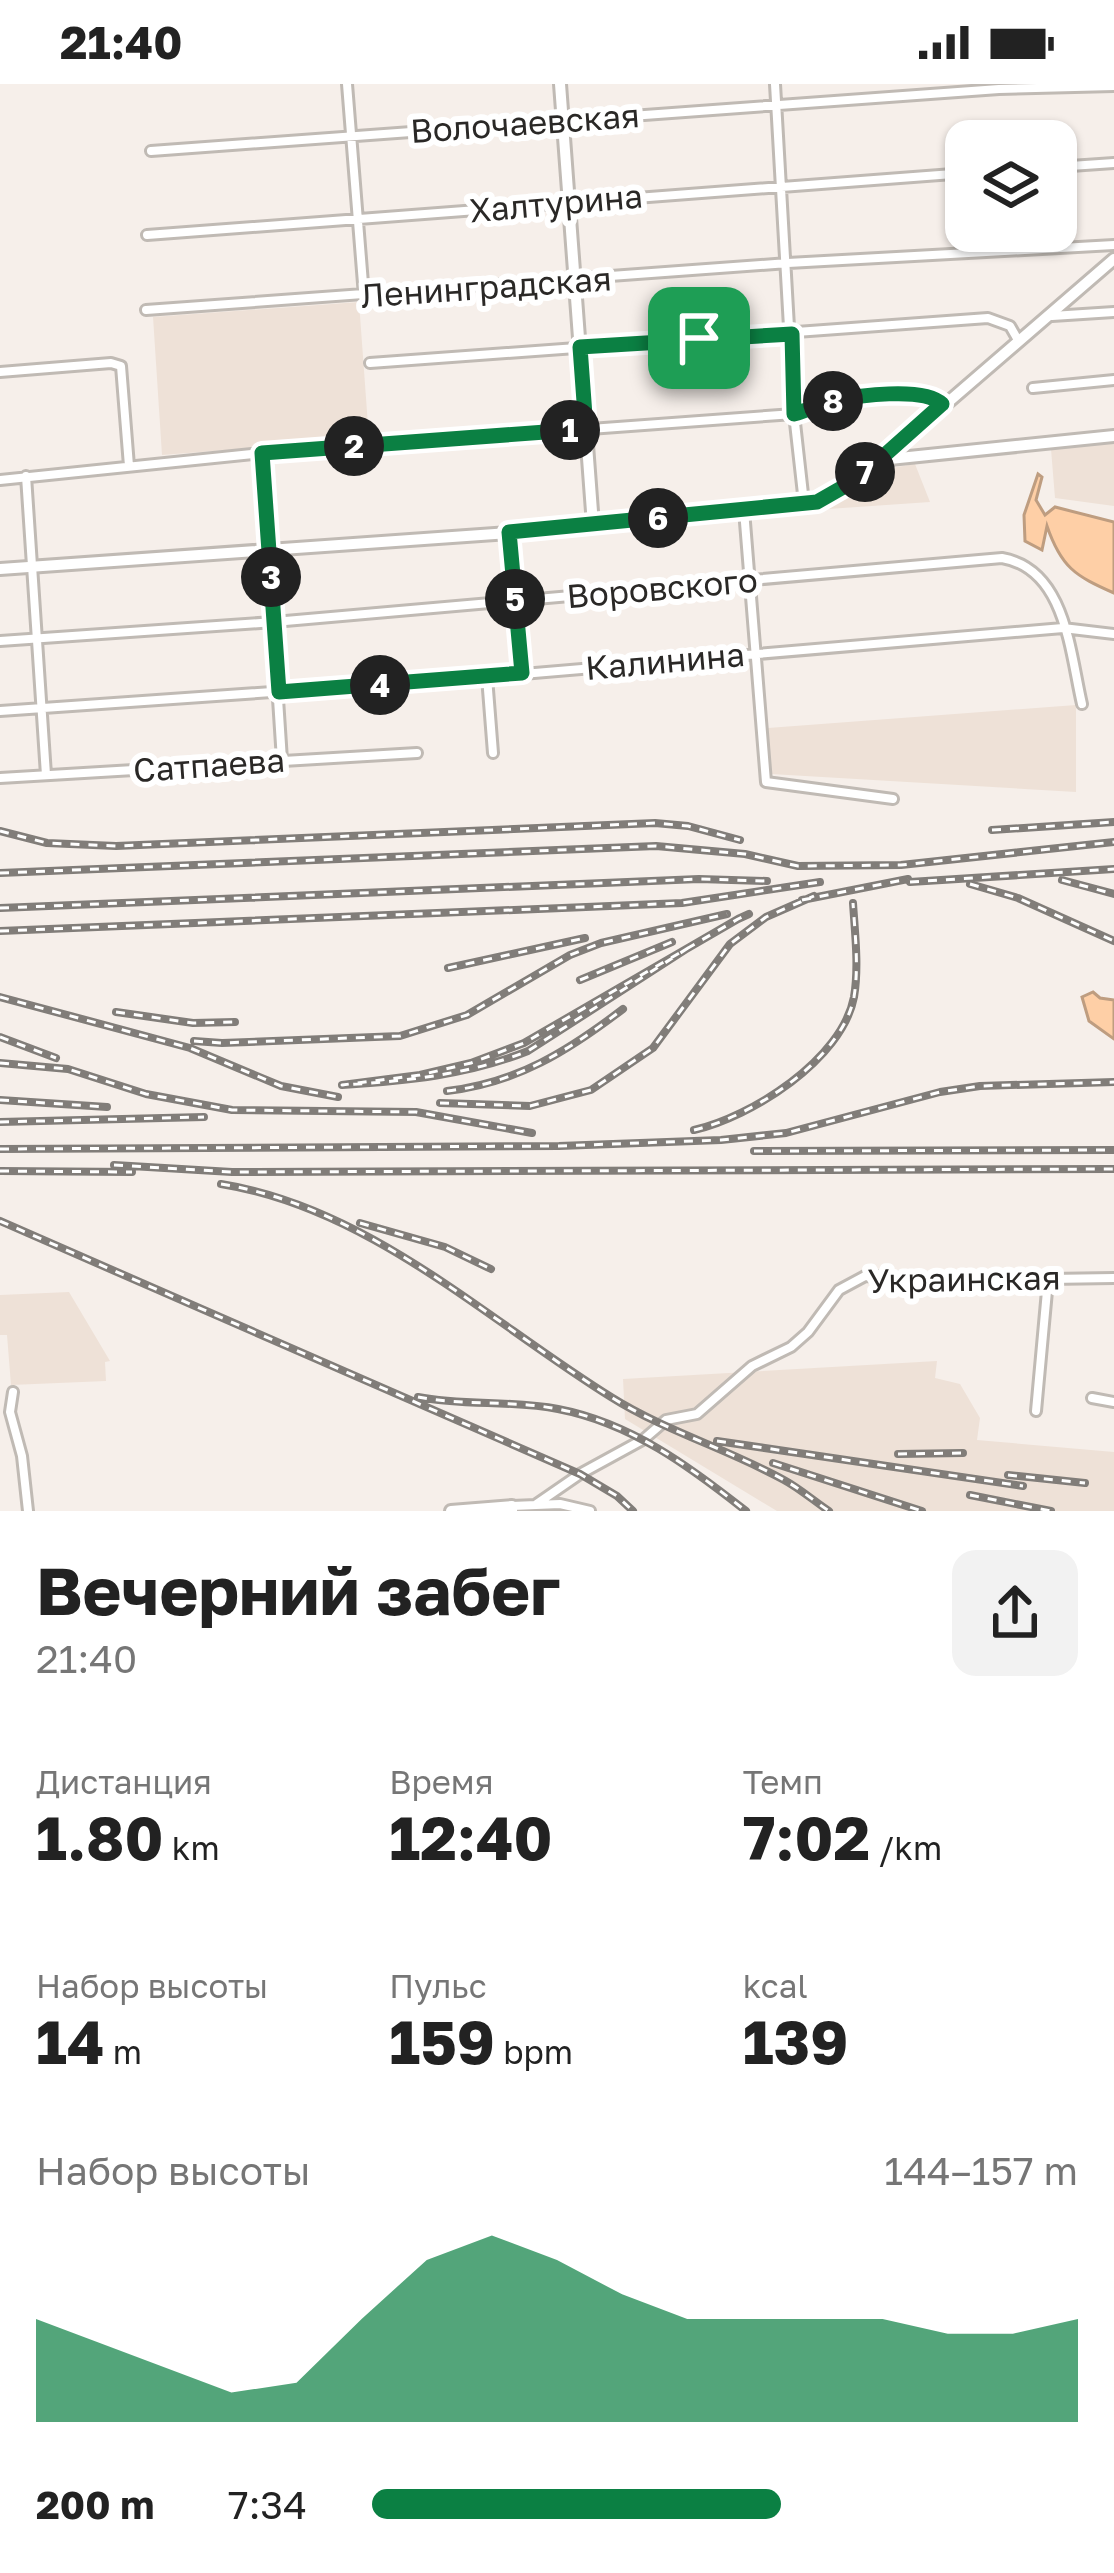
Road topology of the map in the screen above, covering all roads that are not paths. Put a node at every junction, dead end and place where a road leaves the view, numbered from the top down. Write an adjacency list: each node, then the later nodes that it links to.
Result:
1 (347, 84): 7 (street)
2 (560, 84): 6 (street)
3 (775, 84): 5 (street)
4 (1114, 86): 5 (street, Волочаевская)
5 (776, 105): 6 (street, Волочаевская); 12 (street)
6 (563, 120): 7 (street, Волочаевская); 13 (street)
7 (352, 136): 8 (street, Волочаевская); 14 (street)
8 (151, 151)
9 (1114, 163): 10 (street)
10 (1077, 166)
11 (945, 174): 12 (street, Халтурина)
12 (781, 185): 13 (street, Халтурина); 18 (street)
13 (569, 202): 14 (street, Халтурина); 19 (street)
14 (358, 218): 15 (street, Халтурина); 20 (street)
15 (147, 235)
16 (1114, 245): 18 (street, Ленинградская)
17 (1114, 259): 23 (street)
18 (788, 263): 19 (street, Ленинградская); 24 (street)
19 (575, 281): 20 (street, Ленинградская); 26 (street)
20 (364, 296): 21 (street, Ленинградская)
21 (146, 310)
22 (1114, 312): 23 (street)
23 (1044, 316): 25 (street)
24 (792, 334): 25 (street); 26 (street); 32 (street)
25 (1018, 340): 31 (street)
26 (580, 347): 27 (street); 33 (street)
27 (370, 363)
28 (0, 373): 37 (street)
29 (1114, 380): 30 (street)
30 (1033, 388)
31 (942, 404): 32 (street); 36 (street)
32 (794, 414): 33 (street); 40 (street)
33 (586, 429): 35 (street); 42 (street)
34 (1114, 436): 36 (street)
35 (262, 453): 37 (street); 44 (street)
36 (880, 460): 40 (street)
37 (129, 466): 38 (street)
38 (26, 476): 39 (street); 45 (street)
39 (0, 480)
40 (804, 505): 41 (street)
41 (744, 510): 42 (street); 47 (street)
42 (593, 524): 43 (street)
43 (509, 532): 44 (street); 48 (street)
44 (268, 550): 45 (street); 49 (street)
45 (33, 566): 46 (street); 52 (street)
46 (0, 569)
47 (751, 580): 48 (street, Воровского); 50 (street, Воровского); 54 (street)
48 (515, 601): 49 (street, Воровского); 55 (street)
49 (274, 622): 52 (street, Воровского); 57 (street)
50 (1064, 628): 51 (street, Калинина); 54 (street, Калинина); 58 (street, Воровского)
51 (1114, 634)
52 (38, 638): 53 (street, Воровского); 59 (street)
53 (0, 640)
54 (758, 654): 55 (street, Калинина); 66 (street)
55 (522, 673): 56 (street, Калинина)
56 (487, 677): 57 (street, Калинина); 62 (street)
57 (279, 692): 59 (street, Калинина); 63 (street)
58 (1082, 704)
59 (42, 708): 60 (street, Калинина); 64 (street)
60 (0, 711)
61 (417, 753): 63 (street, Сатпаева)
62 (493, 753)
63 (282, 760): 64 (street, Сатпаева)
64 (46, 775): 65 (street, Сатпаева)
65 (0, 778)
66 (892, 799)
67 (1114, 1278): 68 (street, Украинская)
68 (1048, 1280): 72 (street); 73 (street, Украинская)
69 (13, 1392): 75 (street)
70 (1092, 1397): 71 (street)
71 (1114, 1402)
72 (1036, 1411)
73 (535, 1505): 74 (street); 77 (street)
74 (512, 1509): 76 (street)
75 (28, 1511)
76 (451, 1511)
77 (590, 1511)

